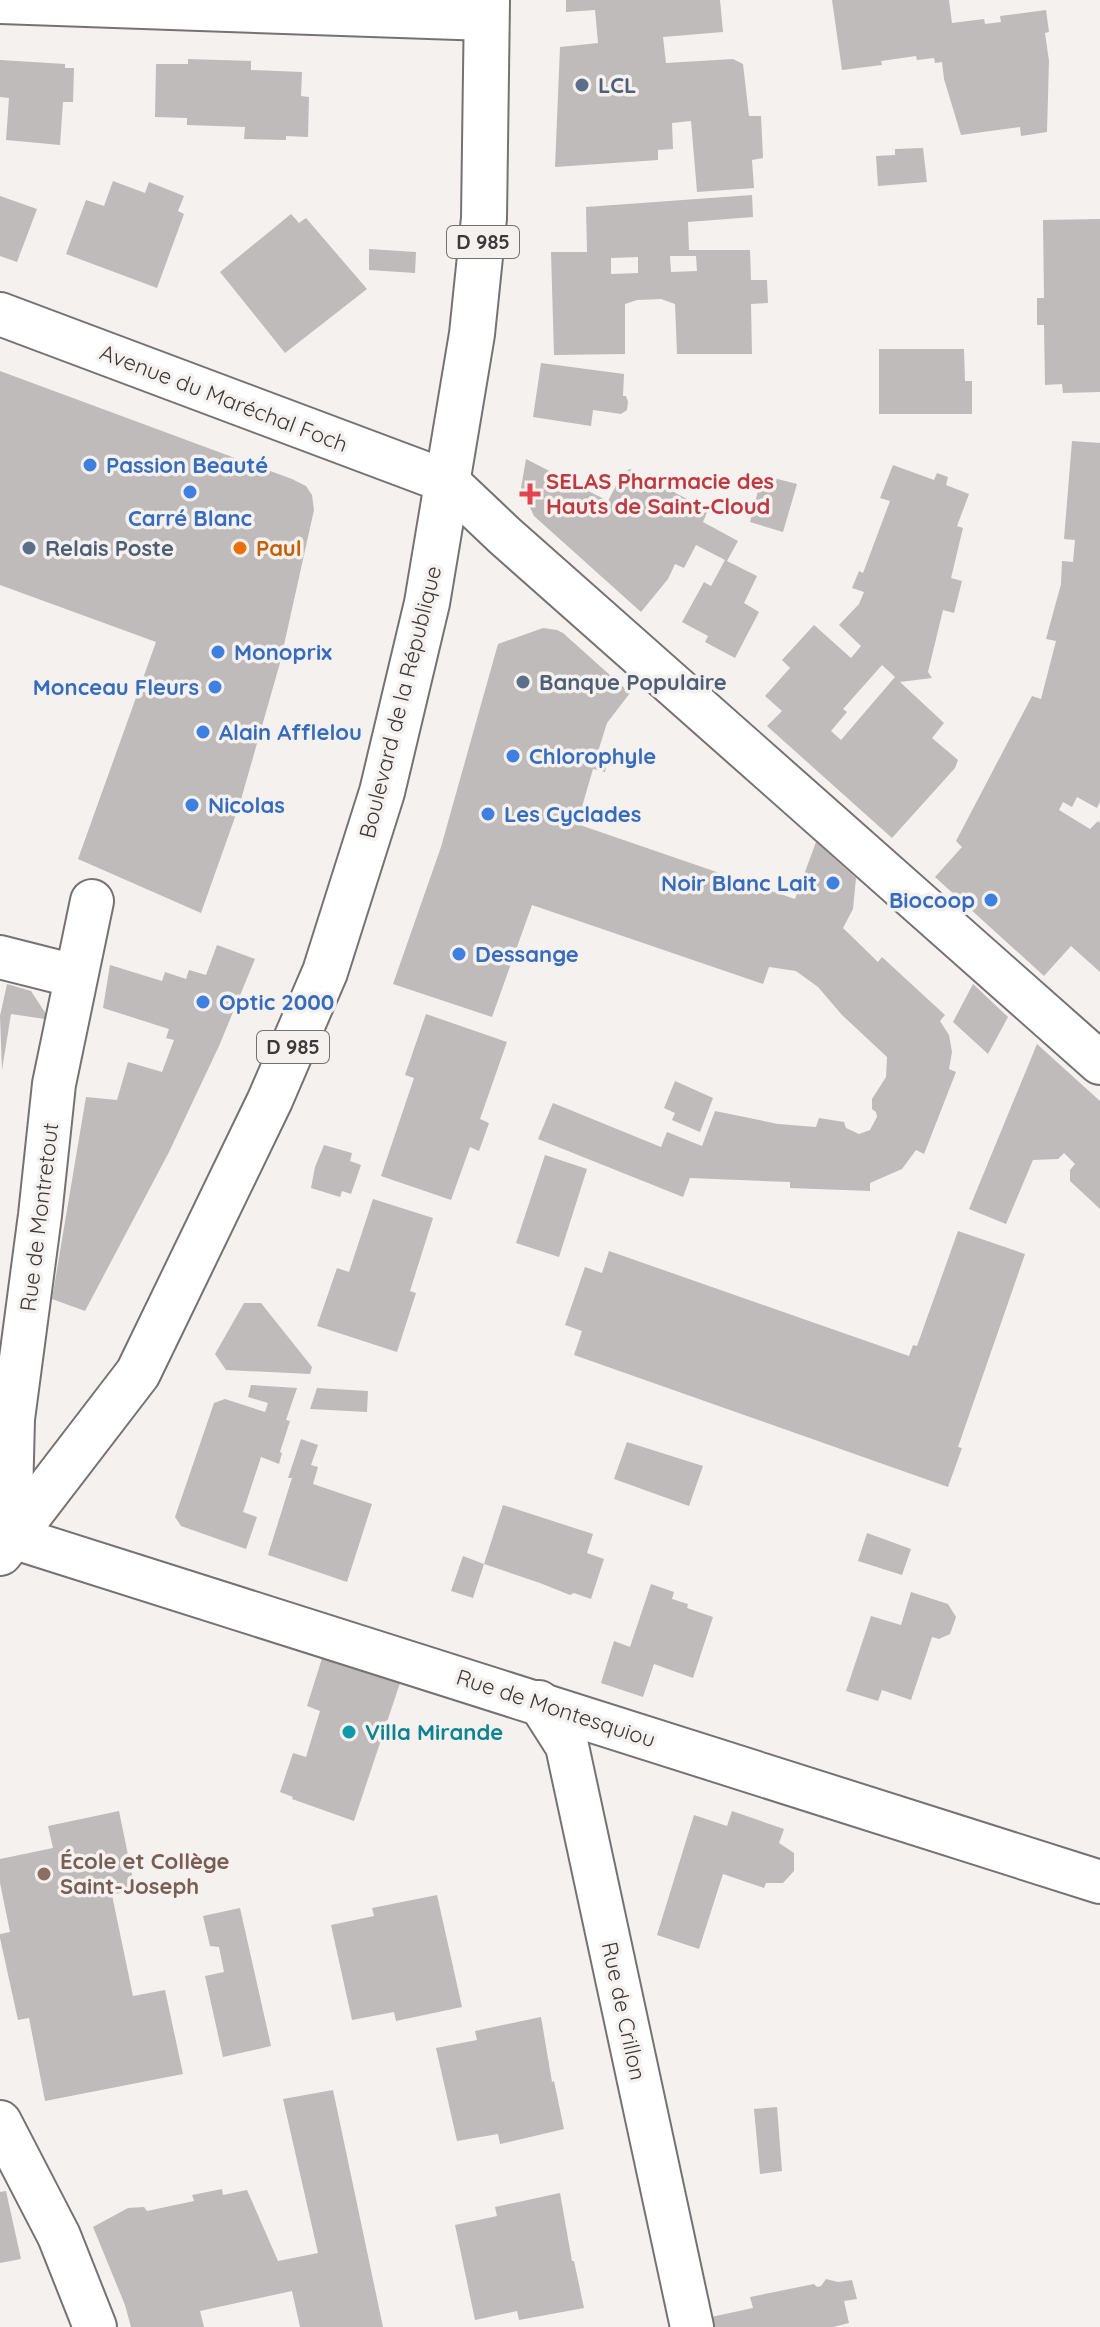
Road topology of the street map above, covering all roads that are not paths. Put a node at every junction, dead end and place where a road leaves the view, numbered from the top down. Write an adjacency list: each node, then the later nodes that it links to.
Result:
1 (0, 2): 2 (street)
2 (487, 9): 4 (main road, Boulevard de la République / D 985)
3 (0, 314): 4 (street, Avenue du Maréchal Foch)
4 (448, 482): 8 (street); 9 (main road, Boulevard de la République / D 985)
5 (92, 901): 7 (street, Rue de Montretout)
6 (0, 957): 7 (street)
7 (75, 976): 9 (street, Rue de Montretout)
8 (1100, 1063)
9 (3, 1540): 10 (street, Rue de Montesquiou)
10 (539, 1702): 11 (street, Rue de Montesquiou); 14 (street, Rue de Crillon)
11 (1100, 1882)
12 (3, 2135): 13 (street)
13 (95, 2327)
14 (692, 2327)

